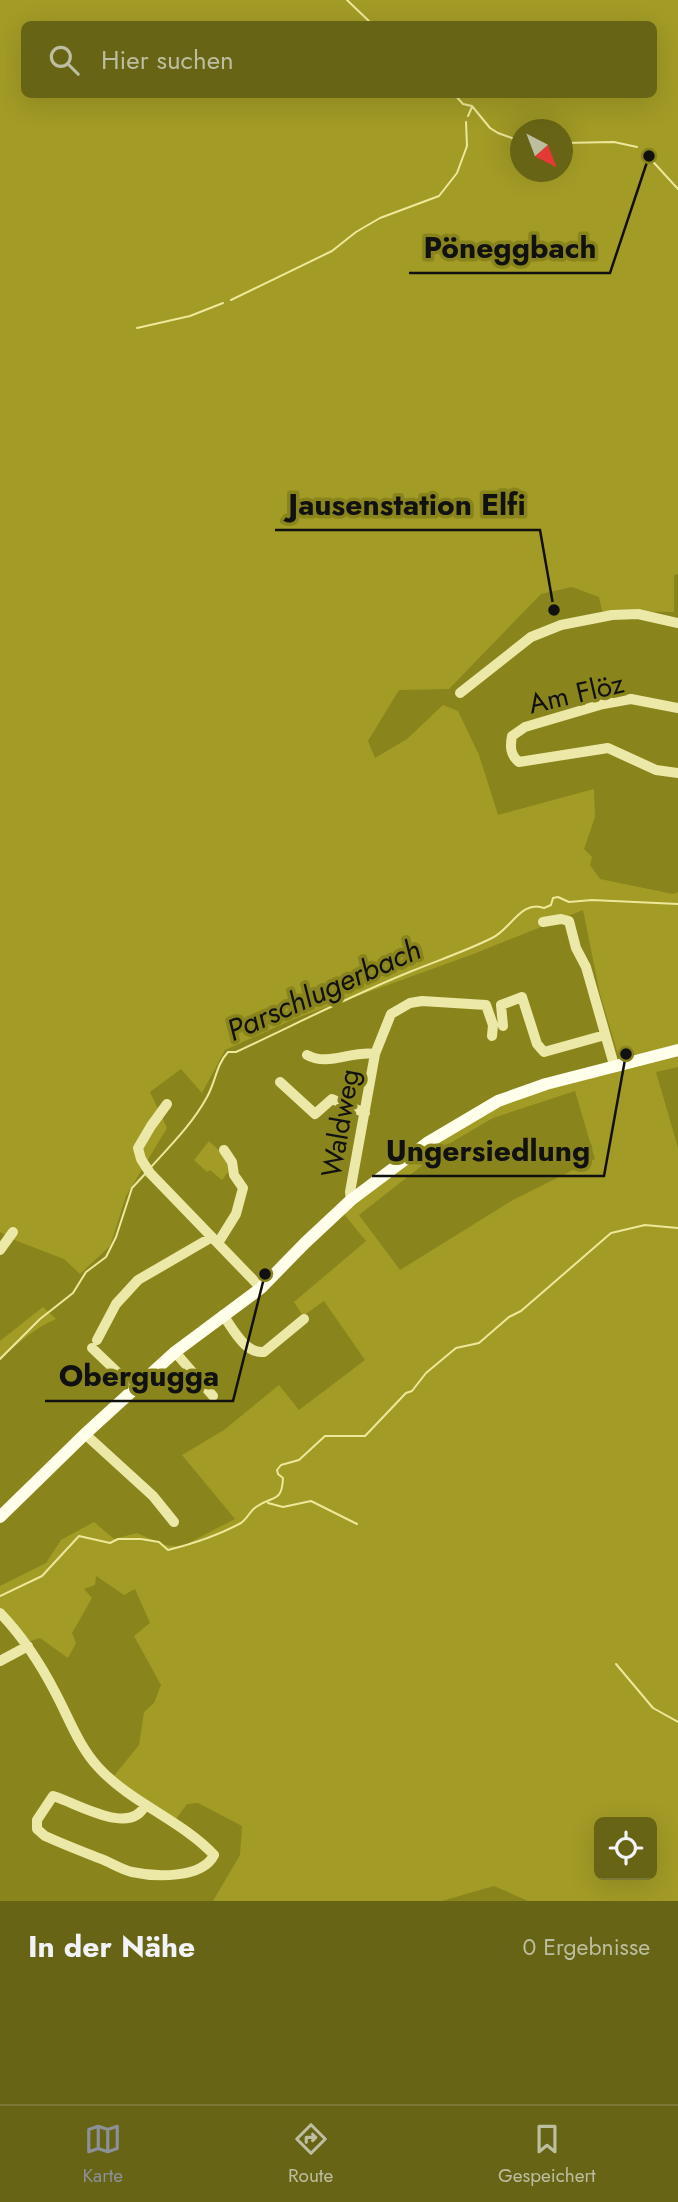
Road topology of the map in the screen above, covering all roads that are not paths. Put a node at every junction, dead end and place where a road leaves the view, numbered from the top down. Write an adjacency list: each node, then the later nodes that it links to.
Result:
1 (678, 623): 2 (street, Am Flöz)
2 (460, 693)
3 (678, 708): 4 (street, Am Flöz)
4 (678, 773)
5 (544, 922): 7 (street)
6 (503, 1026): 7 (street)
7 (605, 1035): 12 (street)
8 (492, 1036): 10 (street, Waldweg)
9 (678, 1050): 12 (main road)
10 (375, 1054): 11 (street, Waldweg); 15 (street, Waldweg)
11 (307, 1055)
12 (614, 1065): 17 (main road)
13 (279, 1082): 15 (street)
14 (167, 1104): 19 (street)
15 (365, 1113): 17 (street, Waldweg)
16 (224, 1150): 19 (street)
17 (351, 1200): 21 (main road)
18 (13, 1232): 20 (street)
19 (215, 1240): 21 (street); 25 (street)
20 (0, 1250)
21 (261, 1288): 22 (main road)
22 (223, 1315): 23 (street); 24 (main road)
23 (304, 1319)
24 (175, 1352): 25 (main road); 26 (street)
25 (135, 1391): 27 (main road)
26 (213, 1396)
27 (85, 1434): 28 (main road); 29 (street)
28 (0, 1517)
29 (174, 1522)
30 (0, 1613): 31 (street)
31 (28, 1646): 32 (street); 33 (street)
32 (0, 1661)
33 (145, 1805): 33 (street)

